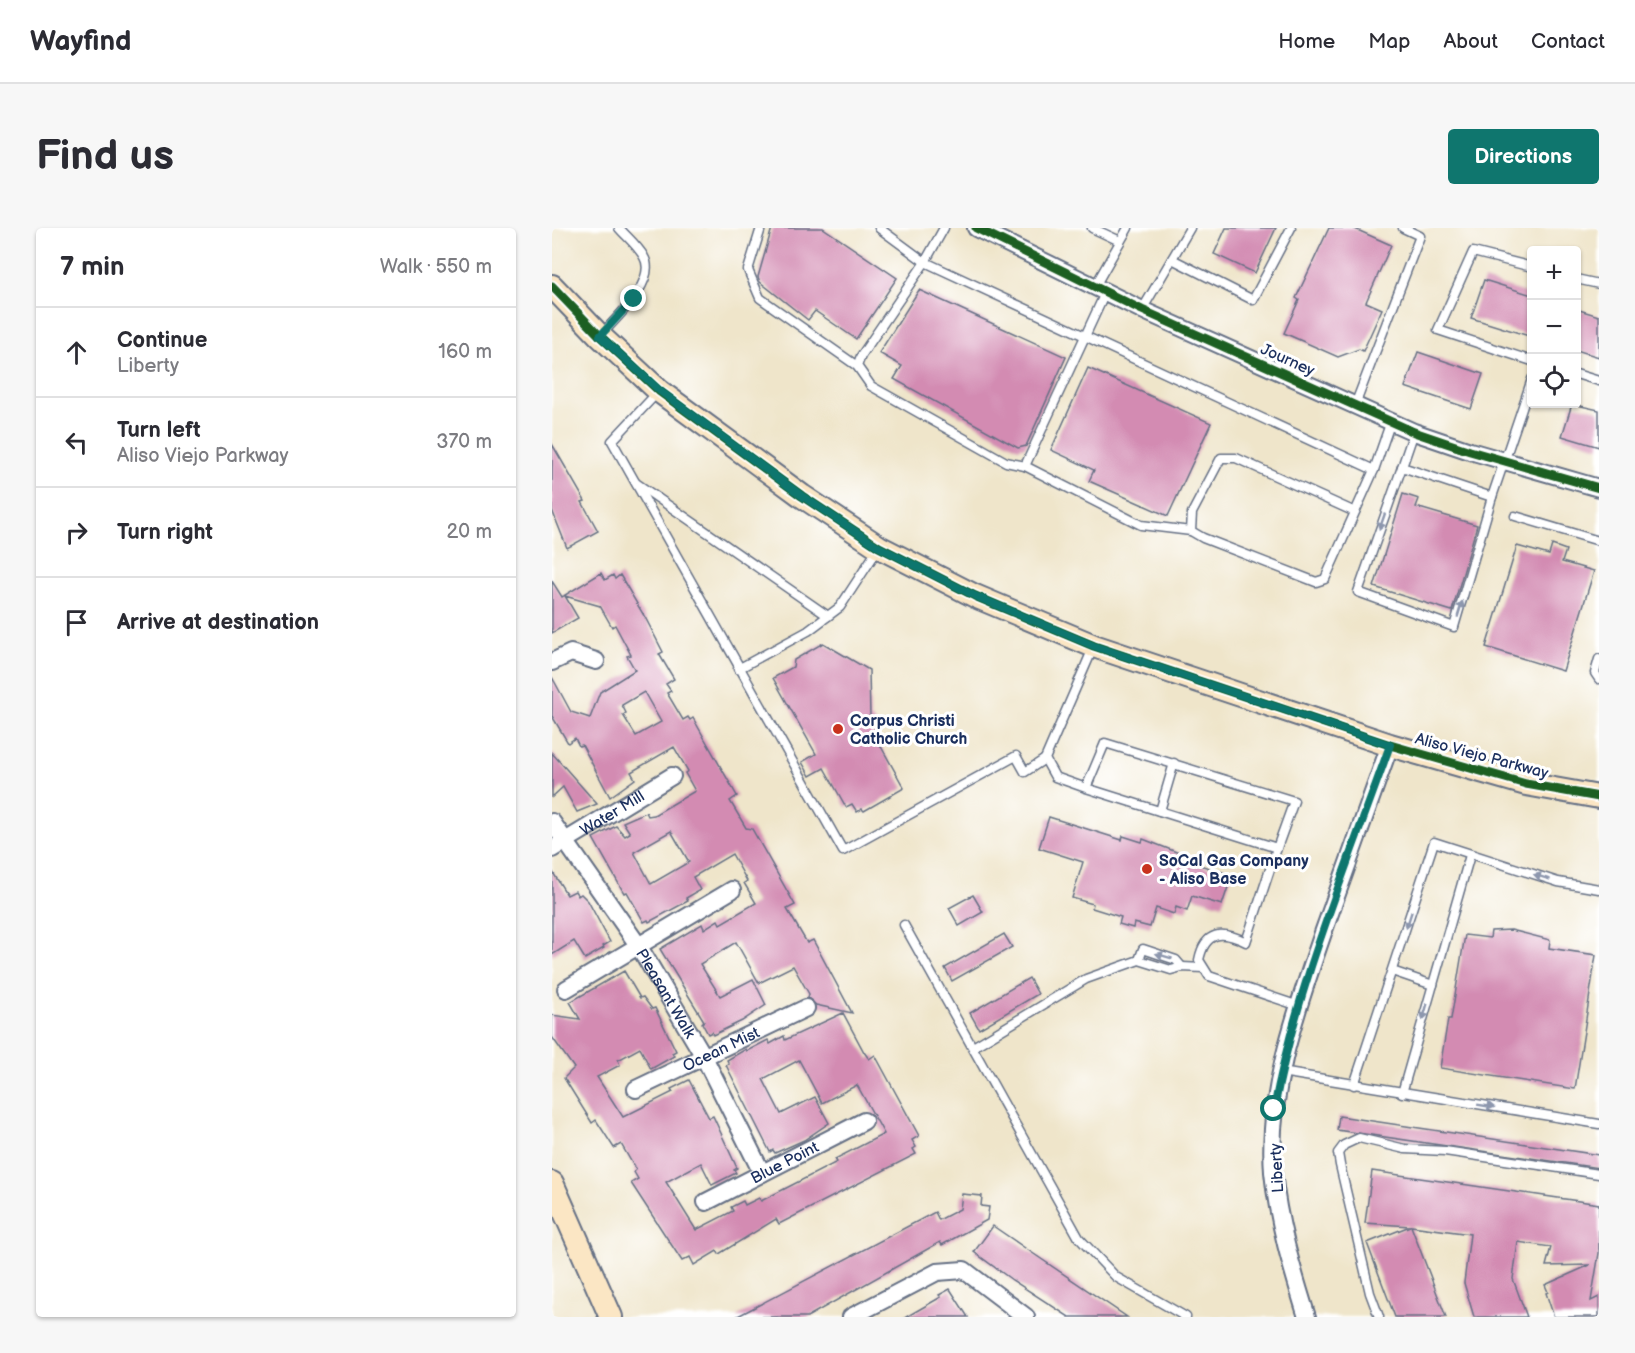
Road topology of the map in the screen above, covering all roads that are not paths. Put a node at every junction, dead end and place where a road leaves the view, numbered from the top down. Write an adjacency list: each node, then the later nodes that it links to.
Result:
1 (619, 228): 21 (lane)
2 (760, 228): 23 (lane)
3 (879, 228): 13 (lane)
4 (944, 228): 13 (lane)
5 (976, 228): 18 (street, Journey)
6 (1092, 228): 11 (lane)
7 (1128, 228): 11 (lane)
8 (1190, 228): 12 (lane)
9 (1291, 228): 12 (lane)
10 (1403, 228): 28 (lane)
11 (1120, 240): 18 (lane)
12 (1172, 259): 19 (lane)
13 (924, 262): 20 (lane); 23 (lane)
14 (1527, 266): 22 (lane)
15 (1581, 280): 16 (lane)
16 (1599, 284)
17 (552, 286): 21 (main road, Aliso Viejo Parkway)
18 (1101, 288): 19 (street, Journey); 20 (lane)
19 (1142, 310): 28 (street, Journey)
20 (1084, 335): 32 (lane); 34 (lane)
21 (600, 336): 26 (main road, Aliso Viejo Parkway)
22 (1527, 359)
23 (857, 366): 32 (lane)
24 (1581, 376): 25 (lane)
25 (1599, 381)
26 (660, 391): 35 (lane); 42 (main road, Aliso Viejo Parkway)
27 (1527, 394): 31 (lane)
28 (1355, 405): 29 (street, Journey)
29 (1391, 421): 30 (street, Journey); 34 (lane)
30 (1414, 432): 31 (street, Journey); 33 (lane)
31 (1505, 462): 36 (street, Journey); 37 (lane)
32 (1025, 466): 40 (lane)
33 (1402, 467): 37 (lane); 37 (lane, one-way to 37)
34 (1374, 470): 38 (lane)
35 (634, 482): 43 (lane); 48 (lane)
36 (1599, 488)
37 (1492, 497)
38 (1355, 512): 40 (lane); 40 (lane)
39 (1515, 516): 41 (lane)
40 (1191, 531)
41 (1599, 541)
42 (879, 547): 43 (lane); 44 (main road, Aliso Viejo Parkway)
43 (828, 616): 48 (lane)
44 (1094, 646): 50 (main road, Aliso Viejo Parkway); 51 (lane)
45 (1599, 659): 49 (lane)
46 (552, 662): 47 (street)
47 (596, 662)
48 (738, 669): 51 (lane)
49 (1599, 679)
50 (1390, 745): 55 (main road, Aliso Viejo Parkway); 72 (street, Liberty)
51 (1045, 759): 54 (lane)
52 (1174, 763): 54 (lane); 56 (lane); 59 (lane)
53 (672, 776): 58 (street, Water Mill)
54 (1086, 788): 56 (lane)
55 (1599, 797)
56 (1160, 811): 59 (lane)
57 (552, 822): 58 (street, Pleasant Walk)
58 (567, 840): 60 (street, Water Mill); 65 (street, Pleasant Walk)
59 (1276, 848): 68 (lane)
60 (552, 849)
61 (1470, 855): 62 (lane, one-way to 61); 69 (lane, one-way to 69); 70 (lane)
62 (1599, 889)
63 (732, 890): 65 (street)
64 (904, 926): 74 (lane)
65 (638, 945): 71 (street); 75 (street, Pleasant Walk)
66 (1139, 960): 67 (lane); 67 (lane, one-way to 66); 74 (lane)
67 (1182, 967): 68 (lane)
68 (1203, 968): 72 (lane)
69 (1392, 971): 70 (lane); 77 (lane)
70 (1433, 985): 79 (lane, one-way to 79)
71 (566, 989)
72 (1299, 1006): 76 (street, Liberty)
73 (806, 1008): 75 (street, Ocean Mist)
74 (973, 1047): 89 (lane)
75 (703, 1055): 78 (street, Ocean Mist); 82 (street, Pleasant Walk)
76 (1281, 1072): 77 (lane); 90 (street, Liberty)
77 (1354, 1085): 79 (lane)
78 (636, 1089)
79 (1402, 1093): 81 (lane, one-way to 81)
80 (864, 1120): 82 (street, Blue Point)
81 (1599, 1124)
82 (762, 1173): 85 (street, Blue Point)
83 (1599, 1173): 91 (lane)
84 (552, 1184): 86 (main road)
85 (706, 1202)
86 (611, 1317)
87 (851, 1317): 88 (street)
88 (1026, 1317)
89 (1186, 1317)
90 (1307, 1317)
91 (1378, 1317)

